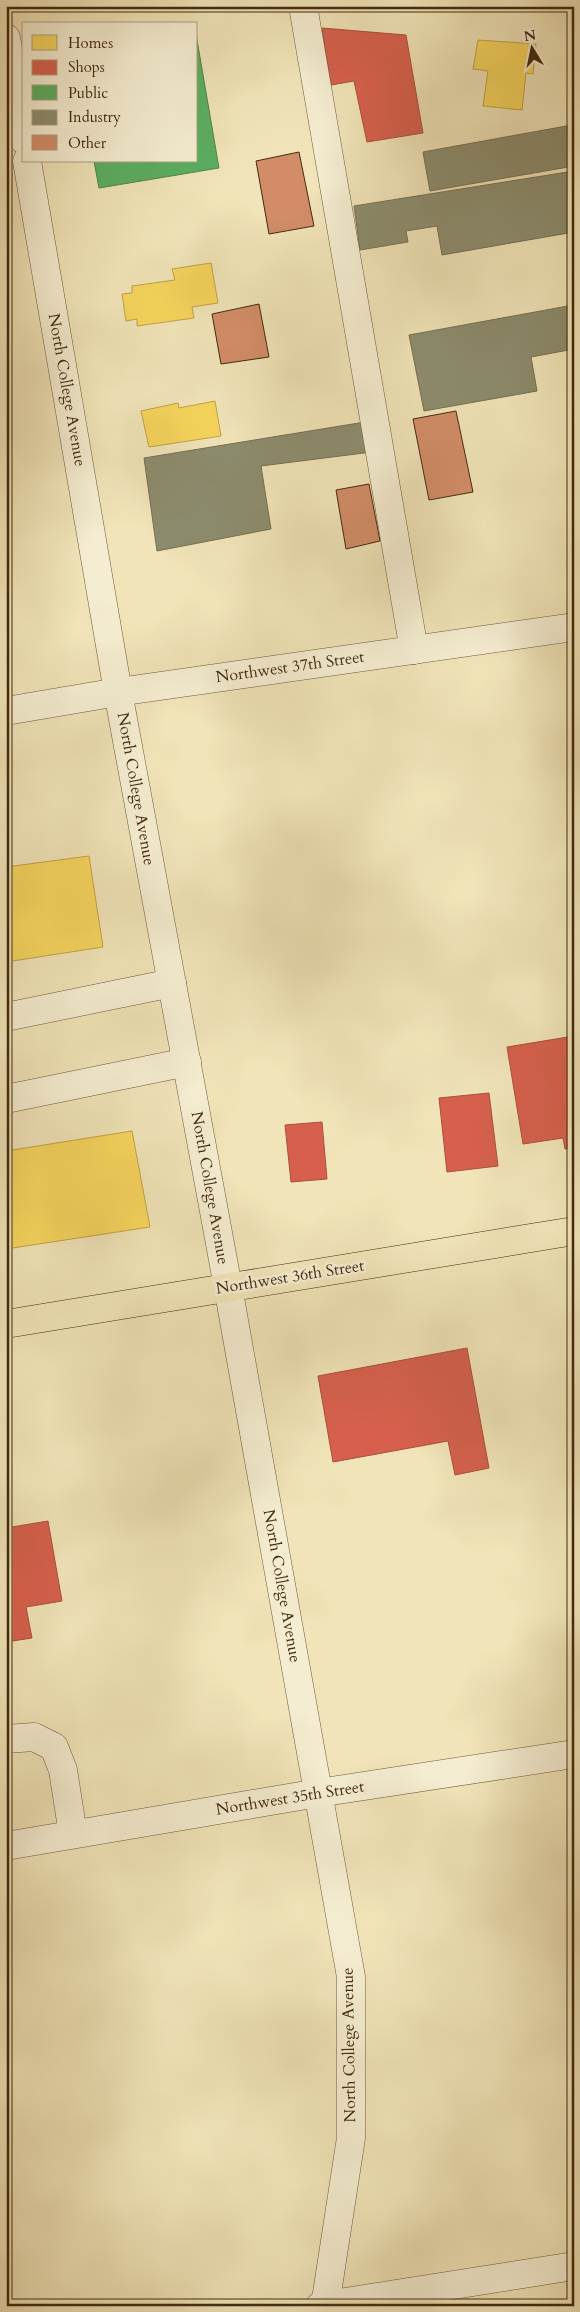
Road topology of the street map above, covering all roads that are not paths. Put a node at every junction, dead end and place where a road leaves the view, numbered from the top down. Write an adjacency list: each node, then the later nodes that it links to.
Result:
1 (303, 6): 6 (street)
2 (6, 38): 3 (street)
3 (22, 129)
4 (28, 162): 7 (street, North College Avenue)
5 (574, 627): 6 (street, Northwest 37th Street)
6 (414, 650): 7 (street, Northwest 37th Street)
7 (118, 692): 8 (street, Northwest 37th Street); 9 (street, North College Avenue)
8 (6, 711)
9 (172, 983): 10 (street); 11 (street, North College Avenue)
10 (6, 1017)
11 (187, 1062): 12 (street); 14 (street, North College Avenue)
12 (6, 1099)
13 (574, 1231): 14 (main road, Northwest 36th Street)
14 (228, 1287): 15 (main road, Northwest 36th Street); 18 (street, North College Avenue)
15 (6, 1324)
16 (6, 1739): 19 (street)
17 (574, 1754): 18 (street, Northwest 35th Street)
18 (318, 1793): 19 (street, Northwest 35th Street); 22 (street, North College Avenue)
19 (73, 1834): 20 (street, Northwest 35th Street)
20 (6, 1846)
21 (574, 2266): 22 (street)
22 (324, 2305)

